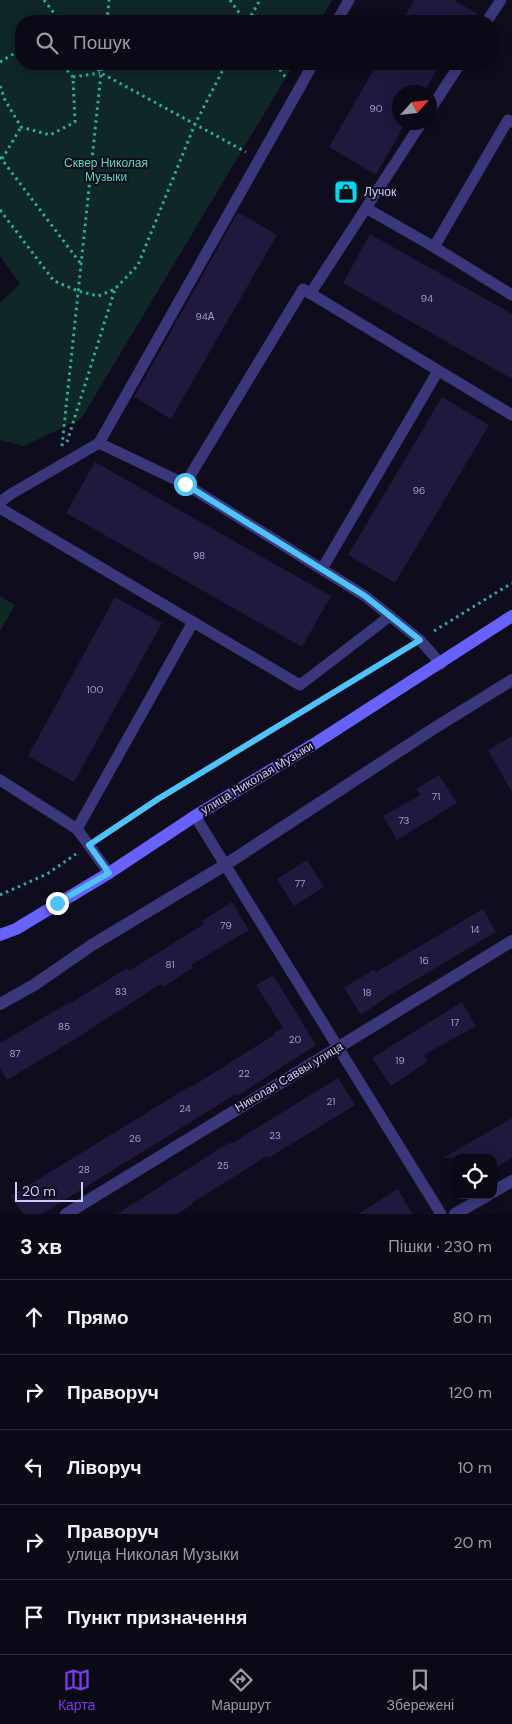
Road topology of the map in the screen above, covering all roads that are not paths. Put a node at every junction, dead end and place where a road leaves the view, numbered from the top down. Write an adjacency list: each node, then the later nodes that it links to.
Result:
1 (349, 0): 3 (lane)
2 (501, 0): 4 (lane)
3 (340, 15)
4 (491, 15)
5 (310, 70): 16 (lane)
6 (456, 70): 7 (lane)
7 (437, 99)
8 (511, 119): 11 (lane)
9 (417, 130): 10 (lane)
10 (366, 208): 11 (lane); 12 (lane)
11 (434, 248): 13 (lane)
12 (310, 294): 14 (lane); 17 (lane)
13 (512, 294)
14 (438, 371): 15 (lane); 20 (lane)
15 (512, 415)
16 (99, 443): 17 (lane); 18 (lane)
17 (185, 484): 20 (lane)
18 (0, 502)
19 (0, 508): 23 (lane)
20 (322, 569): 21 (lane)
21 (390, 616): 23 (lane); 24 (lane)
22 (512, 616): 24 (main road, улица Николая Музыки)
23 (193, 622): 28 (lane)
24 (441, 664): 27 (main road, улица Николая Музыки)
25 (512, 680): 29 (street)
26 (0, 780): 28 (lane)
27 (195, 816): 29 (lane); 30 (main road, улица Николая Музыки)
28 (77, 829): 30 (lane)
29 (226, 865): 33 (street); 34 (lane)
30 (109, 873): 31 (main road, улица Николая Музыки)
31 (0, 935)
32 (512, 941): 34 (street, Николая Саввы улица)
33 (0, 1004)
34 (339, 1046): 38 (street, Николая Саввы улица); 39 (lane)
35 (512, 1181): 36 (street)
36 (497, 1190)
37 (481, 1199): 40 (street)
38 (66, 1214)
39 (441, 1214)
40 (455, 1214)

